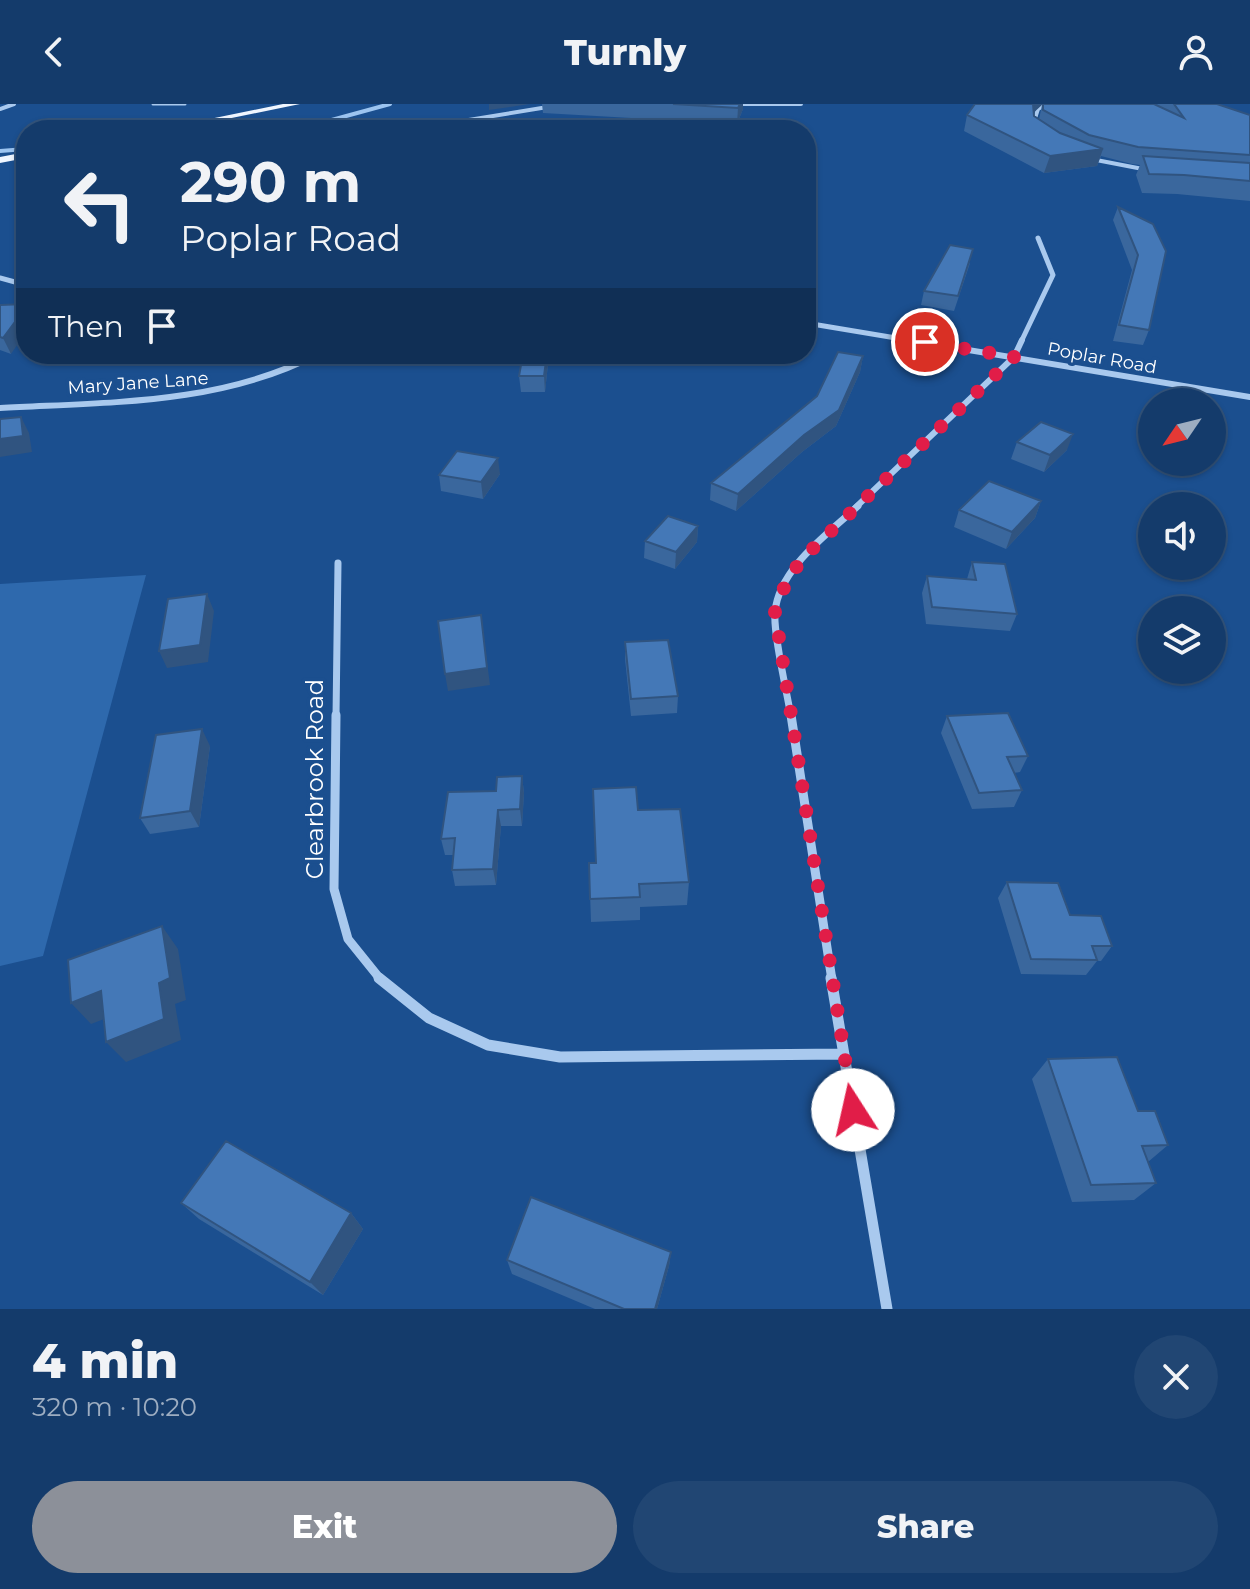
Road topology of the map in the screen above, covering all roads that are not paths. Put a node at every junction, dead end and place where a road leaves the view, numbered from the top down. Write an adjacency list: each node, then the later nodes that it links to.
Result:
1 (14, 104): 9 (street)
2 (153, 104): 3 (lane)
3 (185, 104)
4 (296, 104): 10 (main road)
5 (566, 104): 11 (street)
6 (727, 104): 7 (street)
7 (801, 104)
8 (1046, 104): 12 (street)
9 (0, 109)
10 (212, 120)
11 (468, 120)
12 (1033, 129)
13 (1079, 155): 14 (street)
14 (1162, 171)
15 (1038, 238): 17 (street)
16 (816, 325): 17 (street, Poplar Road)
17 (1014, 357): 19 (street, Poplar Road); 22 (street)
18 (302, 364): 20 (street, Mary Jane Lane)
19 (1250, 397)
20 (0, 408)
21 (338, 563): 22 (street, Clearbrook Road)
22 (843, 1054): 23 (street)
23 (887, 1309)

